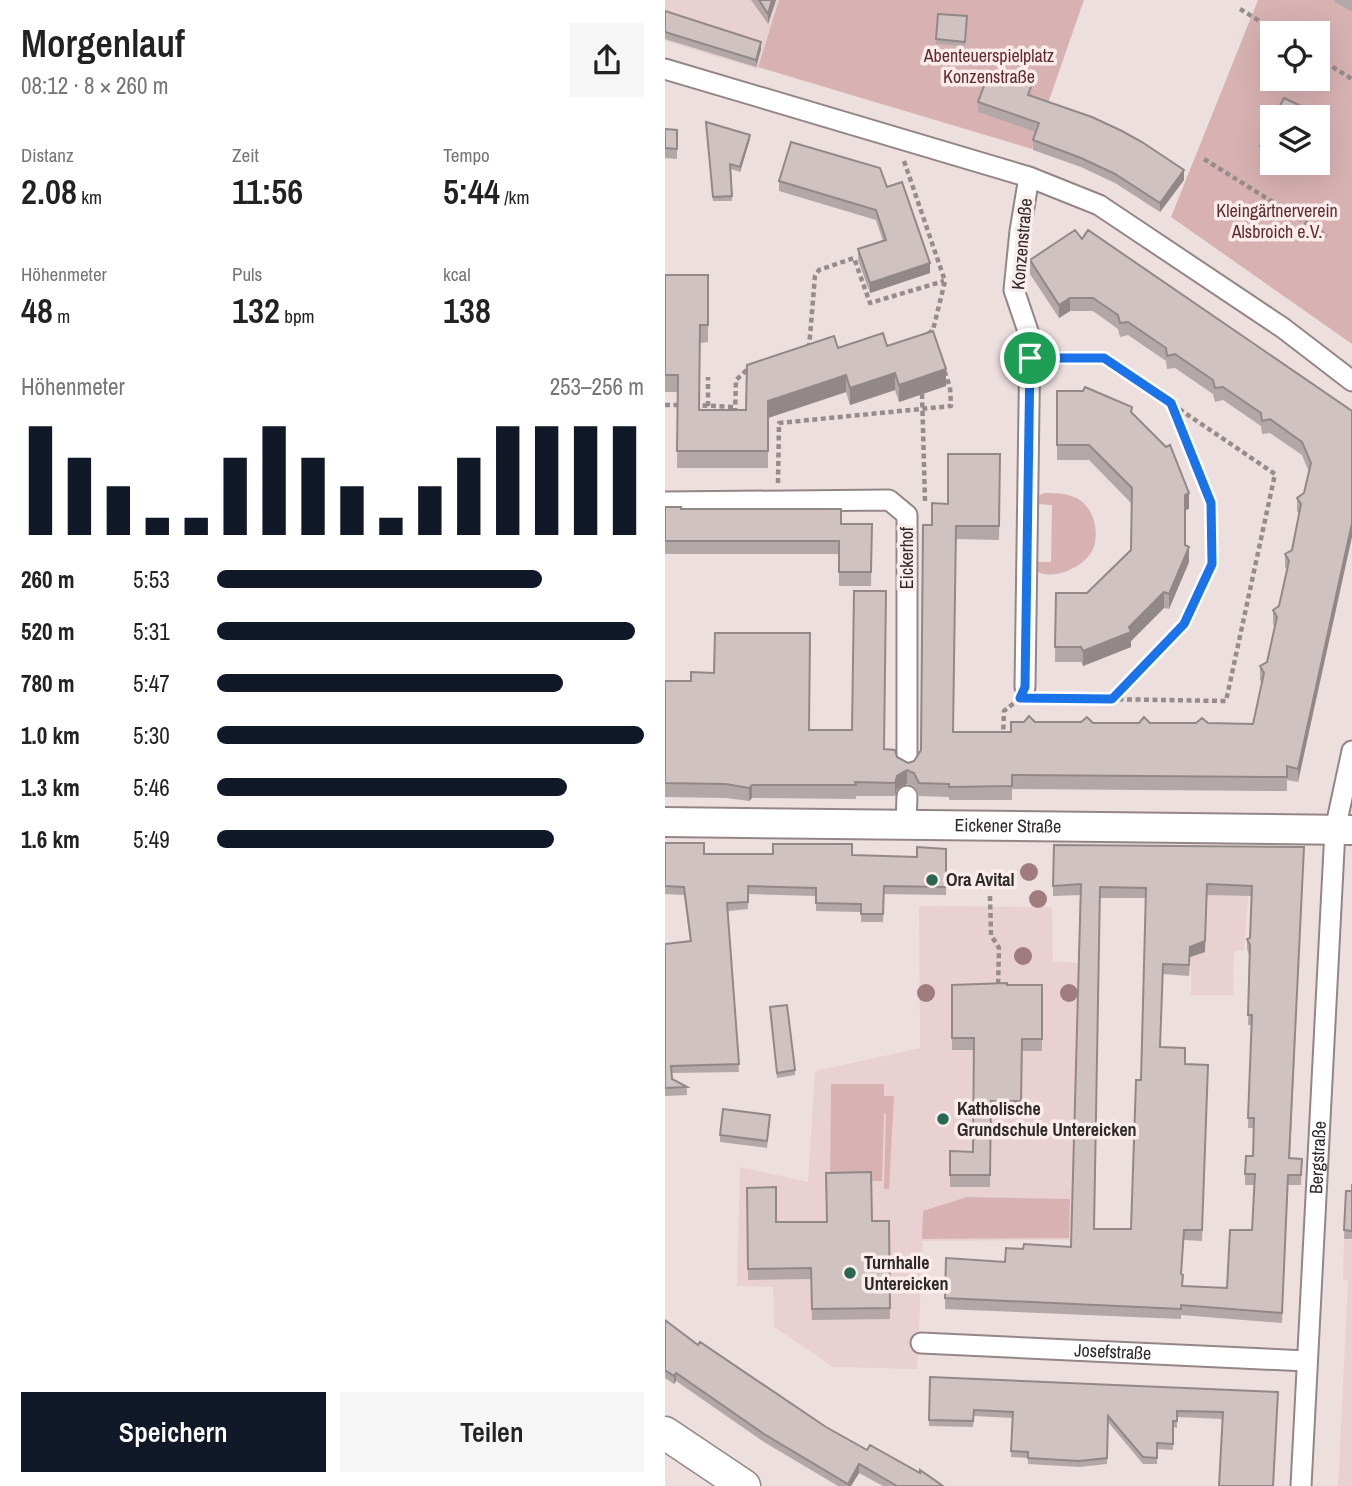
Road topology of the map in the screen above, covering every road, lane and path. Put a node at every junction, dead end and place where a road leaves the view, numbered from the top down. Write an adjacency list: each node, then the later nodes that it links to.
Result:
1 (1240, 9): 2 (path)
2 (1260, 21)
3 (1330, 65): 5 (path)
4 (665, 69): 6 (street, Konzenstraße)
5 (1352, 79)
6 (896, 137): 8 (street, Konzenstraße); 10 (path)
7 (1204, 159): 9 (path)
8 (1029, 177): 17 (street, Konzenstraße); 21 (street, Konzenstraße)
9 (1327, 236)
10 (945, 281): 11 (path); 15 (path)
11 (931, 332): 12 (path); 13 (path)
12 (917, 337)
13 (935, 343)
14 (818, 345): 15 (path)
15 (809, 348): 16 (path)
16 (797, 352)
17 (1030, 358): 23 (path); 32 (street, Konzenstraße)
18 (761, 364): 26 (path)
19 (942, 365): 27 (path)
20 (708, 377): 25 (path)
21 (1352, 381)
22 (922, 394): 27 (path)
23 (1171, 403): 33 (path); 33 (path)
24 (665, 405): 25 (path)
25 (708, 406): 26 (path)
26 (735, 407): 28 (path)
27 (923, 409): 29 (path); 30 (path)
28 (734, 416)
29 (778, 501): 31 (street, Eickerhof); 36 (street, Eickerhof)
30 (925, 501)
31 (665, 502)
32 (1023, 692): 33 (path); 34 (path)
33 (1112, 699)
34 (1003, 747)
35 (1352, 751): 40 (street, Bergstraße)
36 (907, 764)
37 (907, 796): 39 (street)
38 (665, 822): 39 (street, Eickener Straße)
39 (906, 824): 40 (street, Eickener Straße)
40 (1344, 830): 44 (street, Bergstraße)
41 (990, 895): 42 (path)
42 (998, 996)
43 (921, 1343): 44 (street, Josefstraße)
44 (1307, 1362): 47 (street, Bergstraße)
45 (665, 1433): 46 (main road)
46 (744, 1486)
47 (1301, 1486)

